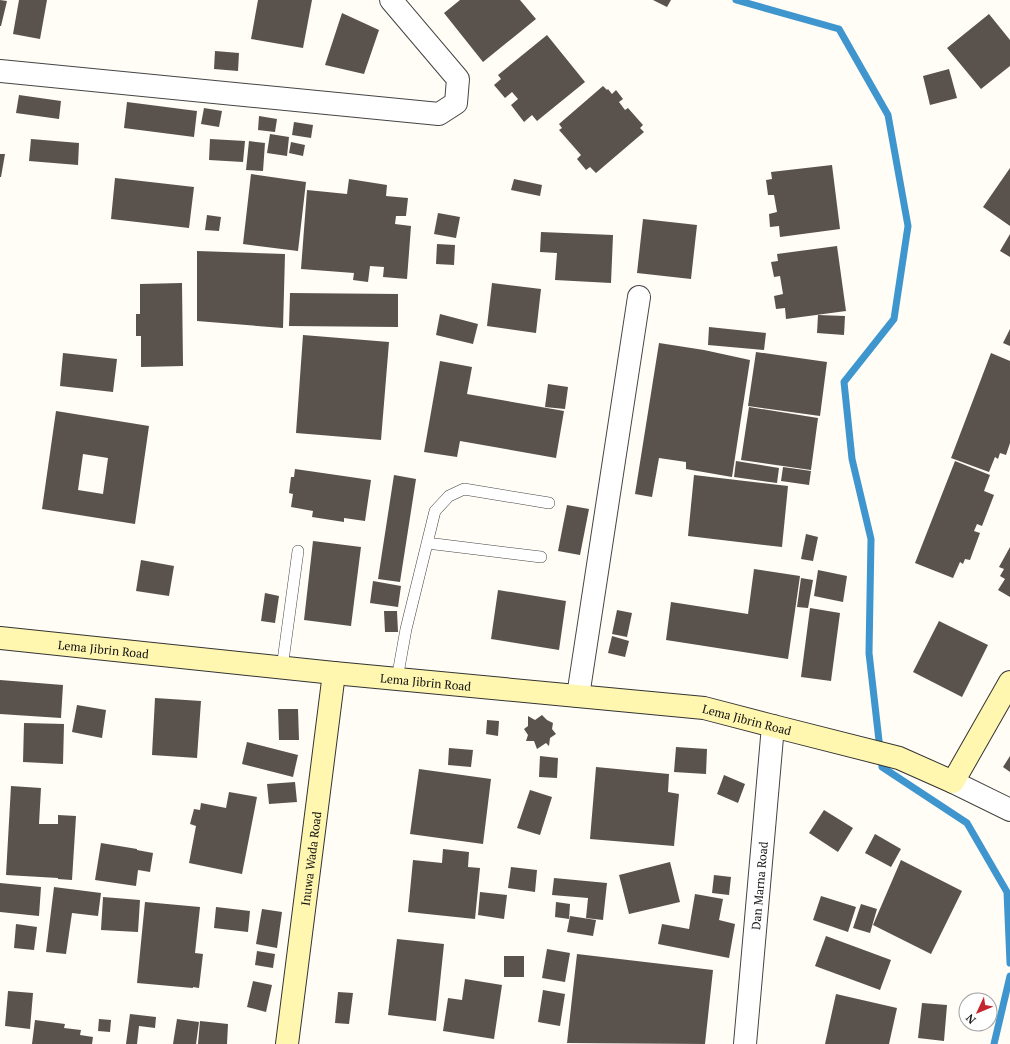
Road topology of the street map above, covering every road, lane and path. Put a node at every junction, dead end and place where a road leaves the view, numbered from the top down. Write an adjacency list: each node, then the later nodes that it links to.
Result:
1 (390, 0): 2 (street)
2 (0, 71)
3 (639, 296): 13 (street)
4 (549, 503): 5 (lane)
5 (428, 543): 7 (lane); 11 (lane)
6 (298, 551): 9 (lane)
7 (541, 557)
8 (0, 638): 9 (street, Lema Jibrin Road)
9 (282, 668): 10 (street, Lema Jibrin Road)
10 (334, 673): 11 (street, Lema Jibrin Road); 17 (street, Inuwa Wada Road)
11 (397, 679): 13 (street, Lema Jibrin Road)
12 (1010, 682): 15 (street)
13 (578, 696): 14 (street, Lema Jibrin Road)
14 (773, 726): 15 (street, Lema Jibrin Road); 18 (street, Dan Marna Road)
15 (953, 782): 16 (street)
16 (1010, 810)
17 (287, 1044)
18 (745, 1044)

